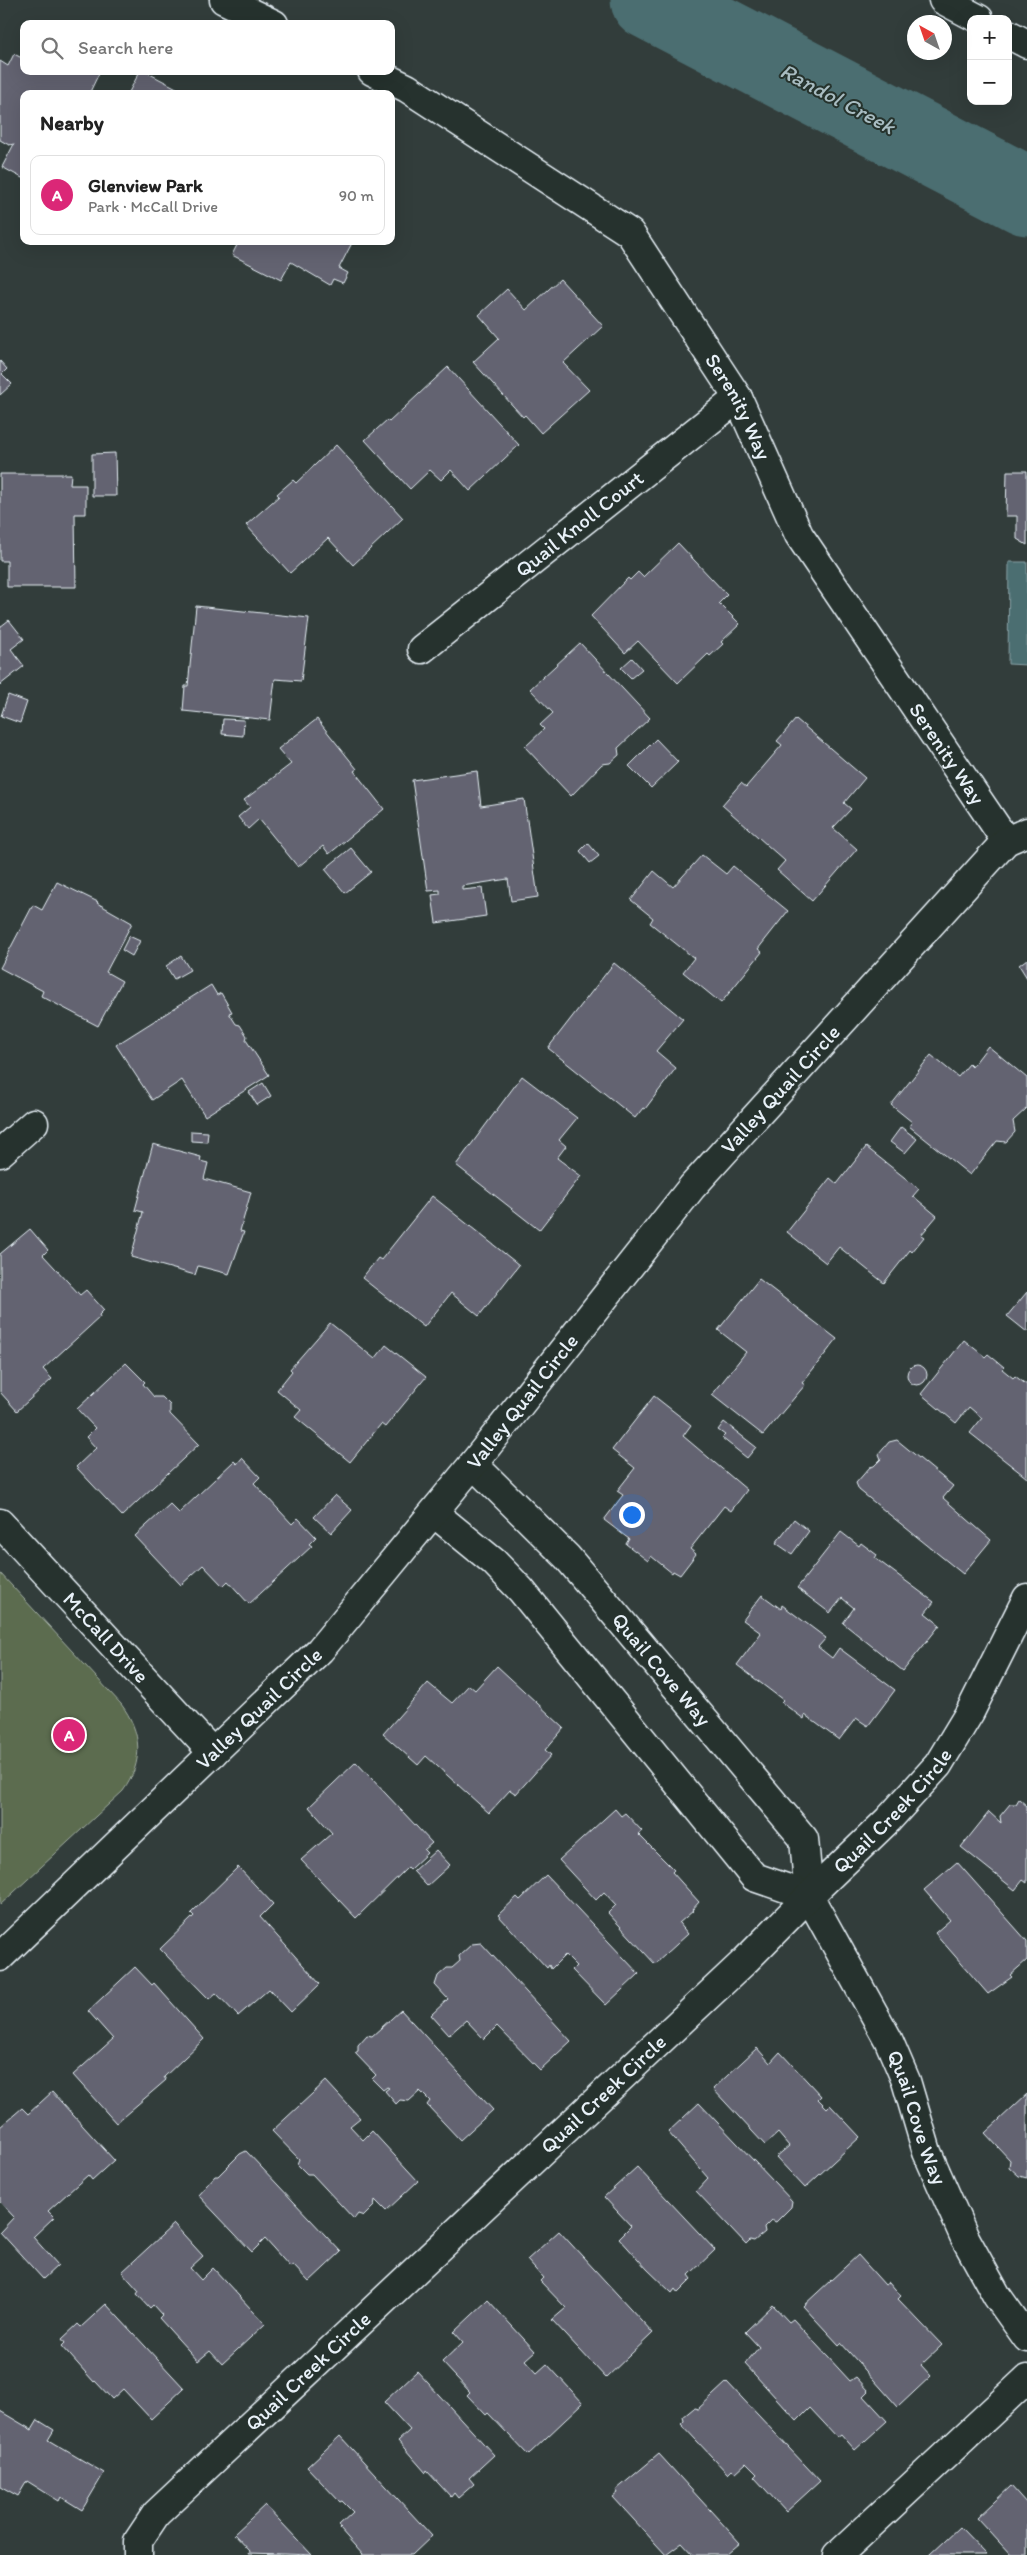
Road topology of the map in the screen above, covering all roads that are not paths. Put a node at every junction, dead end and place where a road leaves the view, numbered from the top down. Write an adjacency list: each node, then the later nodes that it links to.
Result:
1 (224, 0): 4 (street)
2 (943, 0): 3 (street)
3 (971, 15)
4 (266, 20)
5 (1012, 36): 6 (street)
6 (1027, 44)
7 (380, 75): 8 (street, Serenity Way)
8 (738, 398): 9 (street, Quail Knoll Court); 10 (street, Serenity Way)
9 (422, 649)
10 (1017, 836): 13 (street, Valley Quail Circle)
11 (34, 1124): 12 (street)
12 (0, 1153)
13 (473, 1464): 14 (street, Valley Quail Circle); 18 (street, Quail Cove Way)
14 (434, 1513): 17 (street, Valley Quail Circle); 18 (street)
15 (0, 1523): 17 (street, McCall Drive)
16 (1027, 1598): 18 (street, Quail Creek Circle)
17 (213, 1753): 19 (street, Valley Quail Circle)
18 (809, 1896): 20 (street, Quail Cove Way); 22 (street, Quail Creek Circle)
19 (0, 1958)
20 (1027, 2338)
21 (1027, 2379): 23 (street)
22 (138, 2555)
23 (838, 2555)

